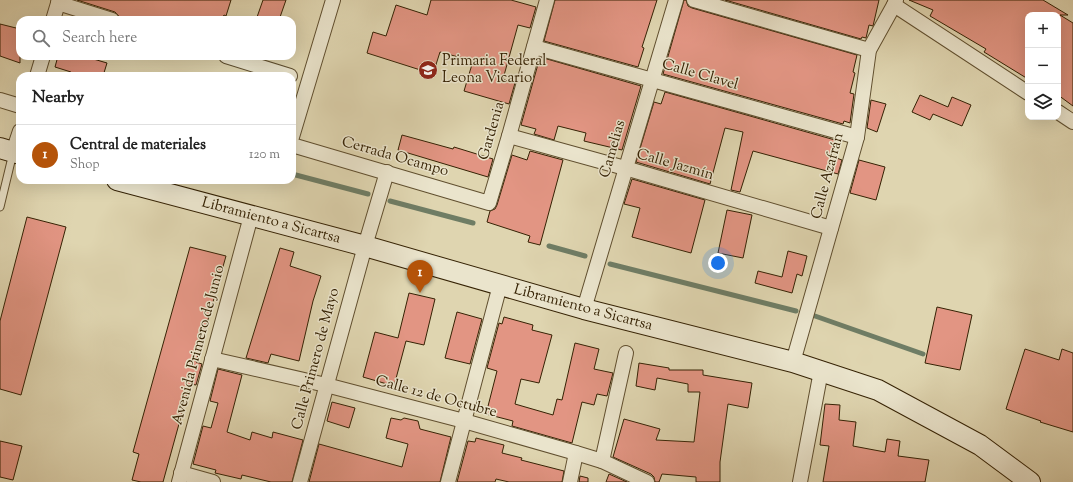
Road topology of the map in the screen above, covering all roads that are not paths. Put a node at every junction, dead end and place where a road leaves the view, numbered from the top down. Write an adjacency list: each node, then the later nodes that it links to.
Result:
1 (333, 0): 17 (street)
2 (547, 0): 9 (street, Gardenia)
3 (676, 0): 16 (street, Camelias)
4 (694, 0): 10 (street)
5 (59, 2): 7 (street); 8 (street)
6 (895, 3): 10 (street, Calle Azafrán); 18 (street)
7 (54, 16)
8 (100, 16)
9 (534, 47): 16 (street, Calle Clavel); 24 (street, Gardenia)
10 (869, 50): 25 (street, Calle Azafrán)
11 (42, 60): 13 (street)
12 (239, 60): 14 (street)
13 (38, 72)
14 (278, 72)
15 (296, 78): 17 (street)
16 (651, 79): 25 (street, Calle Clavel); 29 (street, Camelias)
17 (309, 82): 23 (street)
18 (1025, 91)
19 (0, 100): 20 (street)
20 (16, 105)
21 (1061, 114): 22 (street)
22 (1073, 122)
23 (296, 124)
24 (509, 136): 29 (street, Calle Jazmín); 32 (street, Gardenia)
25 (857, 137): 35 (street, Calle Azafrán)
26 (16, 139): 28 (street)
27 (296, 146): 30 (street, Cerrada Ocampo)
28 (11, 151): 33 (lane)
29 (626, 168): 35 (street, Calle Jazmín); 38 (street, Camelias)
30 (387, 172): 32 (street, Cerrada Ocampo); 36 (street, Calle Primero de Mayo)
31 (132, 184): 34 (main road, Libramiento a Sicartsa)
32 (489, 203)
33 (0, 207)
34 (251, 216): 36 (main road, Libramiento a Sicartsa); 40 (street, Avenida Primero de Junio)
35 (831, 228): 41 (street, Calle Azafrán)
36 (365, 246): 37 (main road, Libramiento a Sicartsa); 43 (street, Calle Primero de Mayo)
37 (500, 285): 38 (main road, Libramiento a Sicartsa); 44 (street)
38 (584, 309): 41 (main road, Libramiento a Sicartsa)
39 (626, 353): 46 (street)
40 (212, 359): 43 (street, Calle 12 de Octubre); 47 (street, Avenida Primero de Junio)
41 (793, 362): 42 (main road, Libramiento a Sicartsa)
42 (821, 371): 53 (street); 54 (main road, Libramiento a Sicartsa)
43 (326, 385): 44 (street, Calle 12 de Octubre); 49 (street, Calle Primero de Mayo)
44 (464, 421): 45 (street, Calle 12 de Octubre); 50 (street)
45 (576, 453): 46 (street, Calle 12 de Octubre); 51 (street)
46 (602, 461): 52 (street, Calle 12 de Octubre)
47 (180, 477): 48 (street)
48 (213, 482)
49 (300, 482)
50 (448, 482)
51 (570, 482)
52 (647, 482)
53 (800, 482)
54 (1030, 482)

